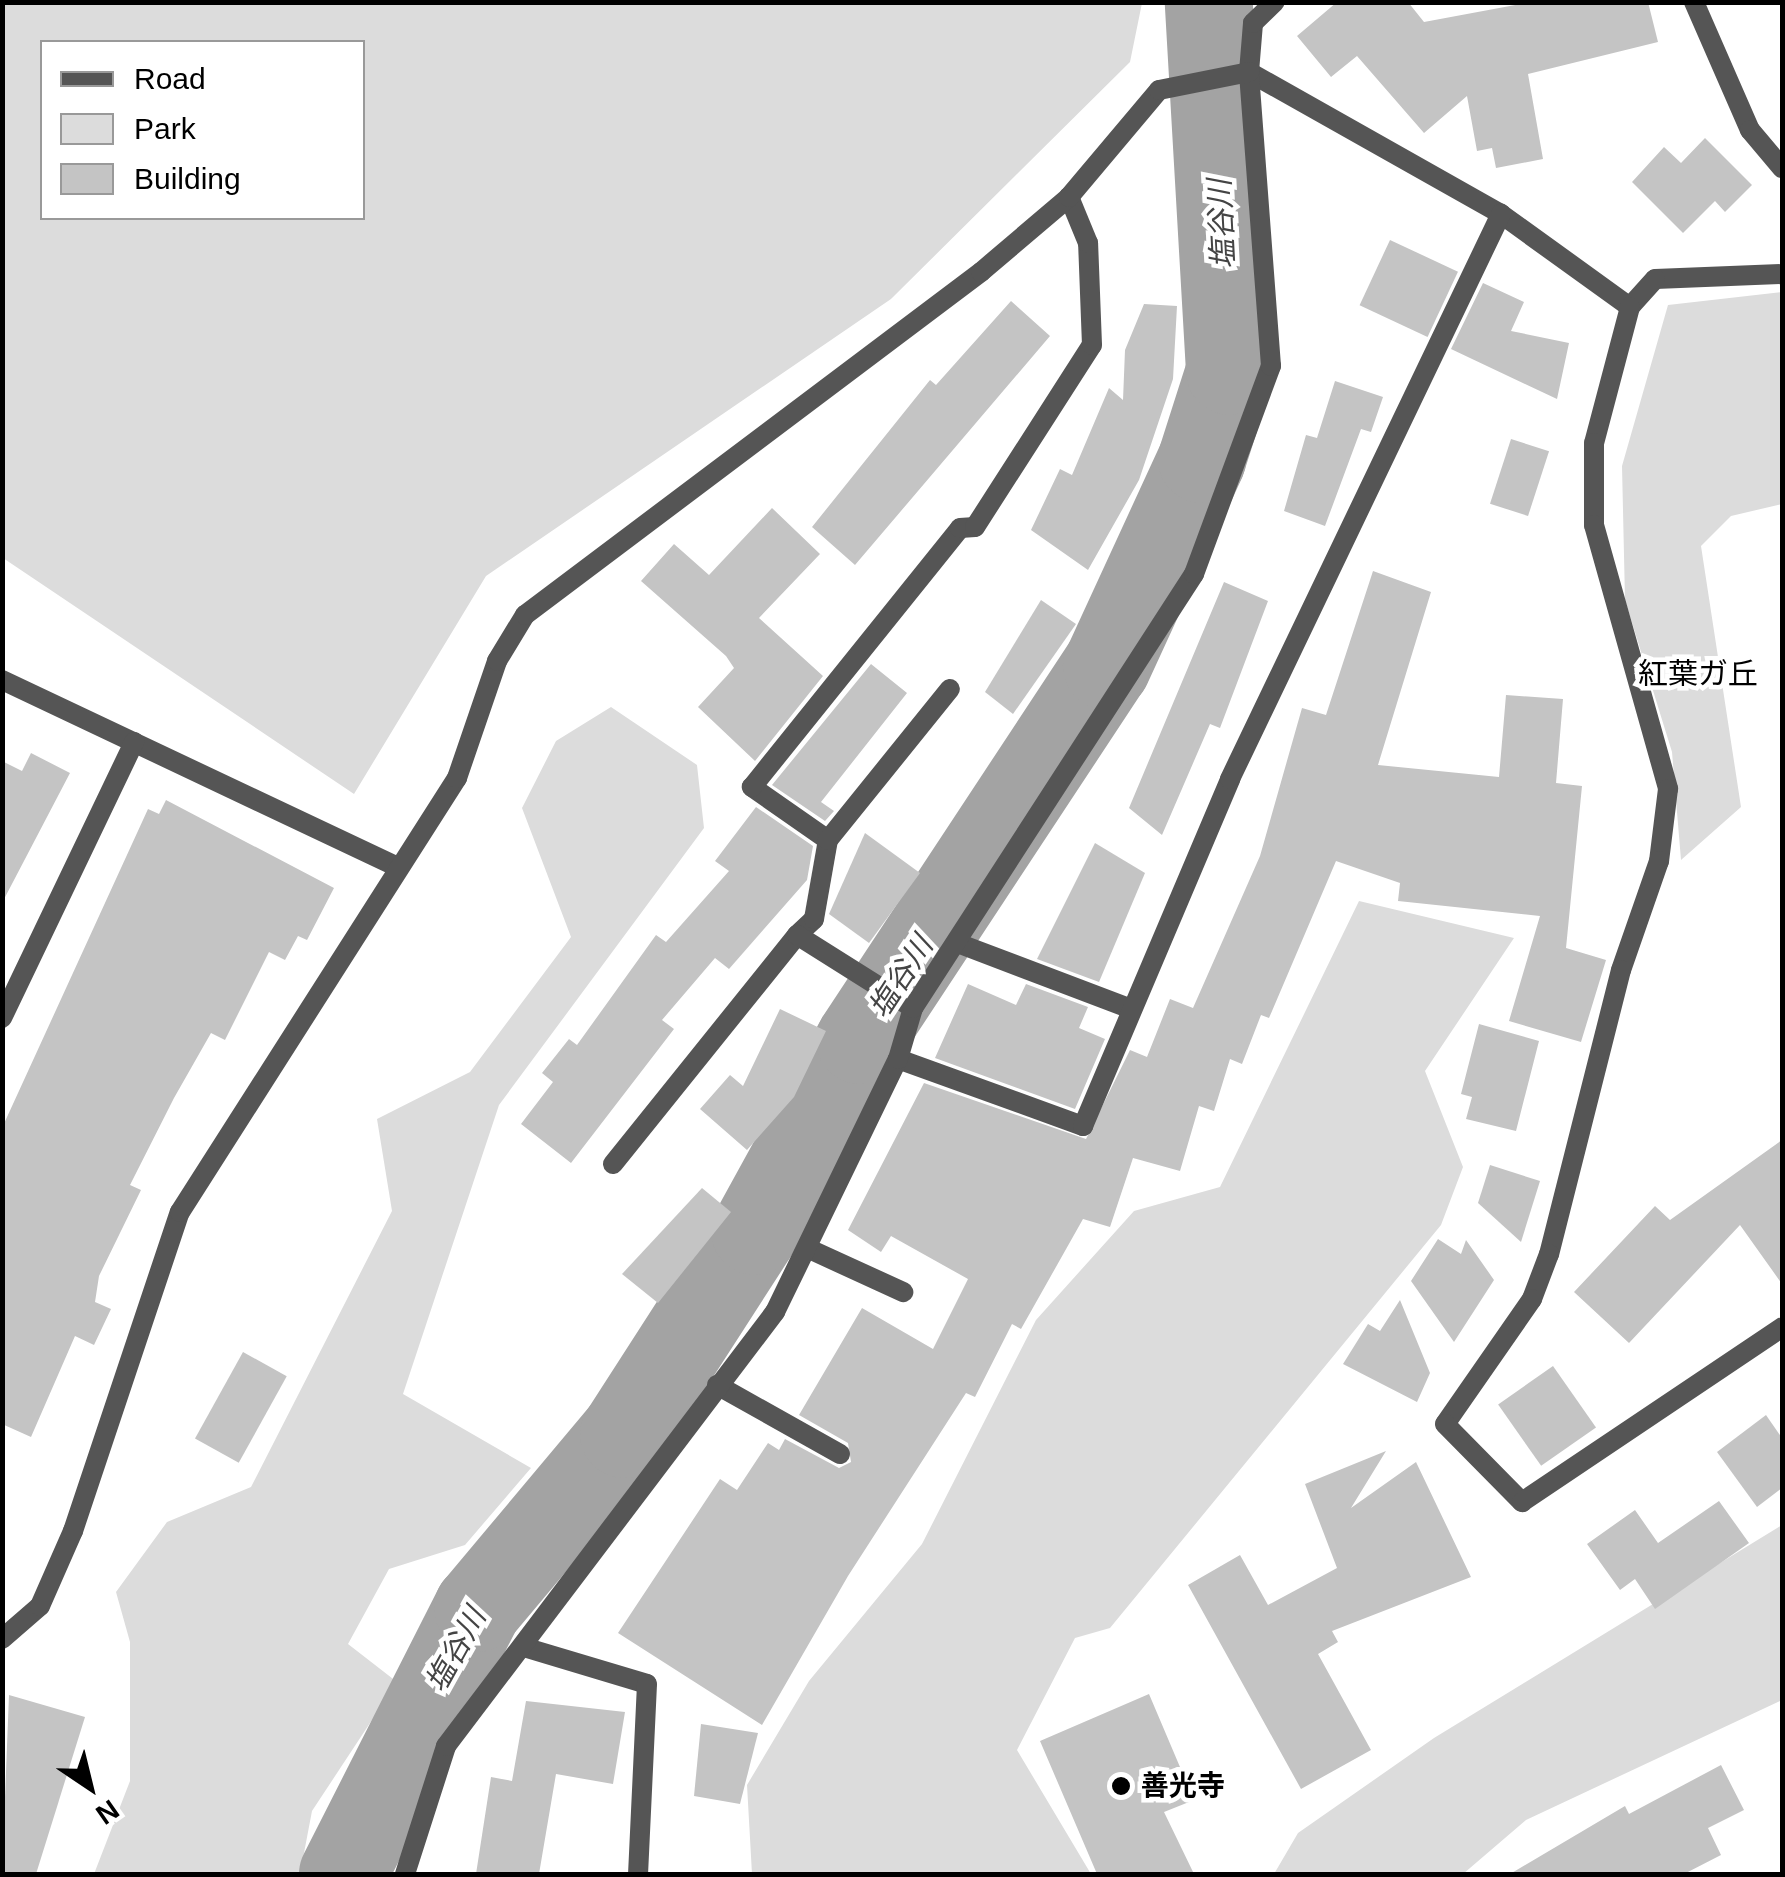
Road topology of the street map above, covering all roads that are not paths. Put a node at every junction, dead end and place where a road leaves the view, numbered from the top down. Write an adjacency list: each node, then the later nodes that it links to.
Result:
1 (1275, 2): 3 (street)
2 (1694, 2): 4 (street)
3 (1249, 72): 5 (street); 6 (street); 15 (street)
4 (1782, 168)
5 (1069, 197): 12 (street); 13 (street)
6 (1501, 214): 8 (street); 16 (street)
7 (1782, 274): 8 (street)
8 (1630, 306): 23 (street)
9 (2, 680): 11 (street)
10 (950, 689): 12 (street)
11 (134, 742): 13 (street); 18 (street)
12 (828, 840): 14 (street)
13 (395, 866): 26 (street)
14 (796, 935): 17 (street); 20 (street)
15 (960, 944): 16 (street); 17 (street)
16 (1126, 1007): 19 (street)
17 (913, 1008): 19 (street)
18 (2, 1018)
19 (898, 1059): 21 (street)
20 (614, 1164)
21 (807, 1248): 22 (street); 24 (street)
22 (903, 1292)
23 (1782, 1327)
24 (717, 1385): 25 (street); 27 (street)
25 (840, 1454)
26 (2, 1639)
27 (527, 1648): 28 (street); 29 (street)
28 (404, 1874)
29 (638, 1874)

